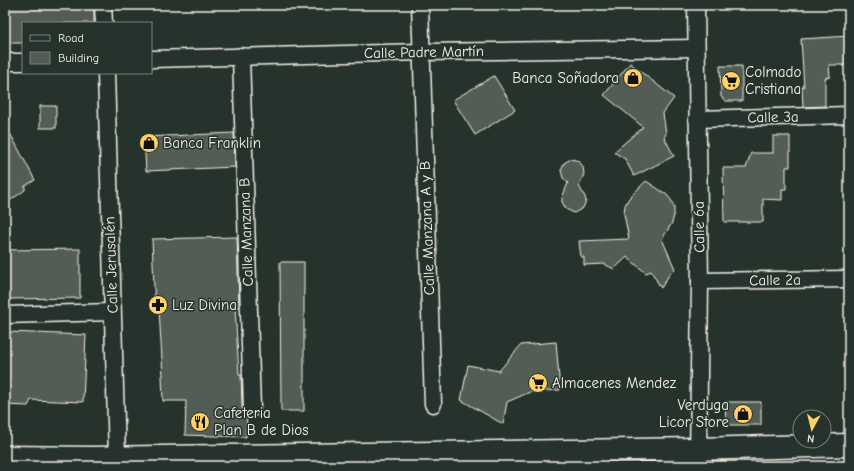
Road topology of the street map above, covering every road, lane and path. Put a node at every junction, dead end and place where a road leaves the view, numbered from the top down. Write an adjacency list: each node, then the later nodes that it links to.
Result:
1 (103, 5): 4 (street)
2 (420, 5): 6 (street, Calle Manzana A y B)
3 (696, 5): 5 (street, Calle 6a)
4 (104, 22)
5 (696, 48): 6 (street, Calle Padre Martín); 13 (street, Calle 6a)
6 (422, 52): 7 (street, Calle Padre Martín); 18 (street, Calle Manzana A y B)
7 (241, 56): 8 (street, Calle Padre Martín); 19 (street, Calle Manzana B)
8 (152, 59)
9 (5, 62): 10 (street)
10 (22, 62)
11 (106, 74): 16 (street, Calle Jerusalén)
12 (849, 115): 13 (street, Calle 3a)
13 (697, 119): 15 (street, Calle 6a)
14 (849, 279): 15 (street, Calle 2a)
15 (700, 281): 23 (street, Calle 6a)
16 (112, 312): 17 (street); 24 (street, Calle Jerusalén)
17 (5, 315)
18 (433, 404)
19 (252, 408)
20 (849, 445): 23 (main road)
21 (5, 458): 24 (main road)
22 (598, 458): 23 (main road); 25 (main road)
23 (698, 458)
24 (107, 460): 25 (main road)
25 (238, 460)

